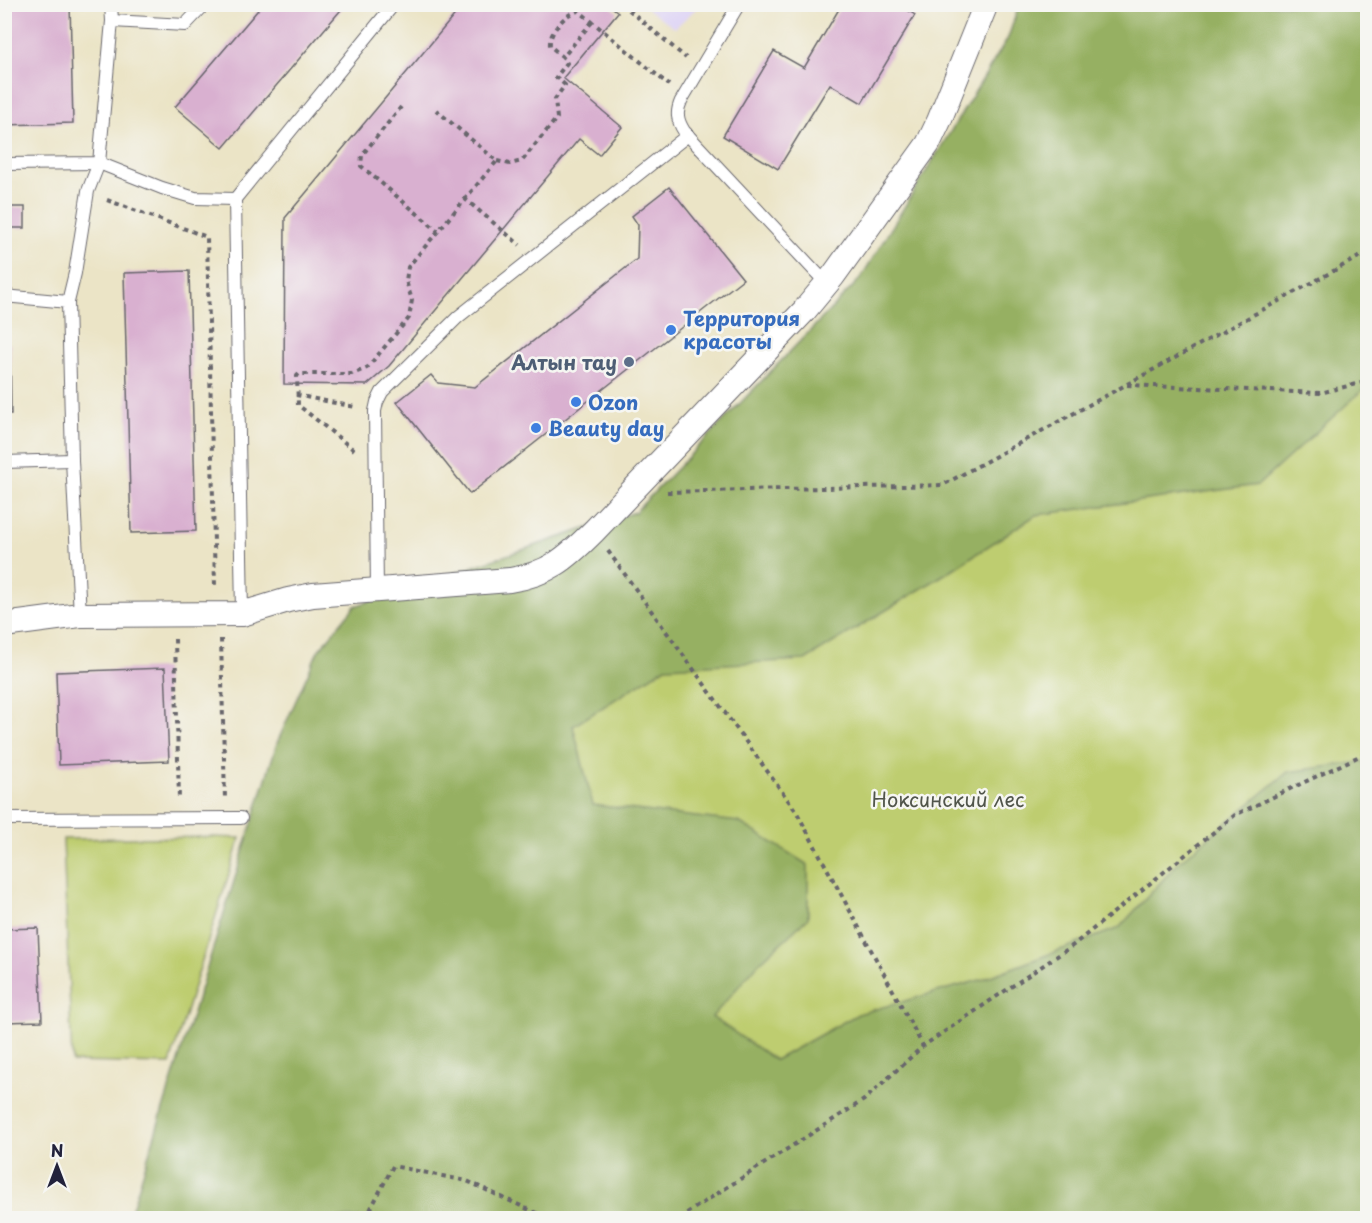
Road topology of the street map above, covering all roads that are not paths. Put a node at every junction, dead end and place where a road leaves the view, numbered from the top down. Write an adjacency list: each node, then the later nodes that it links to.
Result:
1 (111, 4): 6 (lane)
2 (205, 4): 6 (lane)
3 (394, 4): 10 (lane)
4 (739, 4): 7 (lane)
5 (986, 4): 11 (street)
6 (112, 21): 8 (lane)
7 (688, 135): 11 (lane); 16 (lane)
8 (99, 163): 9 (lane); 10 (lane); 13 (lane)
9 (4, 164)
10 (235, 199): 17 (lane)
11 (827, 284): 16 (street)
12 (4, 296): 13 (lane)
13 (68, 302): 14 (lane)
14 (72, 460): 15 (lane); 18 (lane)
15 (4, 462)
16 (377, 591): 17 (street)
17 (231, 614): 18 (street)
18 (80, 615): 19 (street)
19 (4, 625)
20 (241, 818): 21 (lane)
21 (4, 819)

